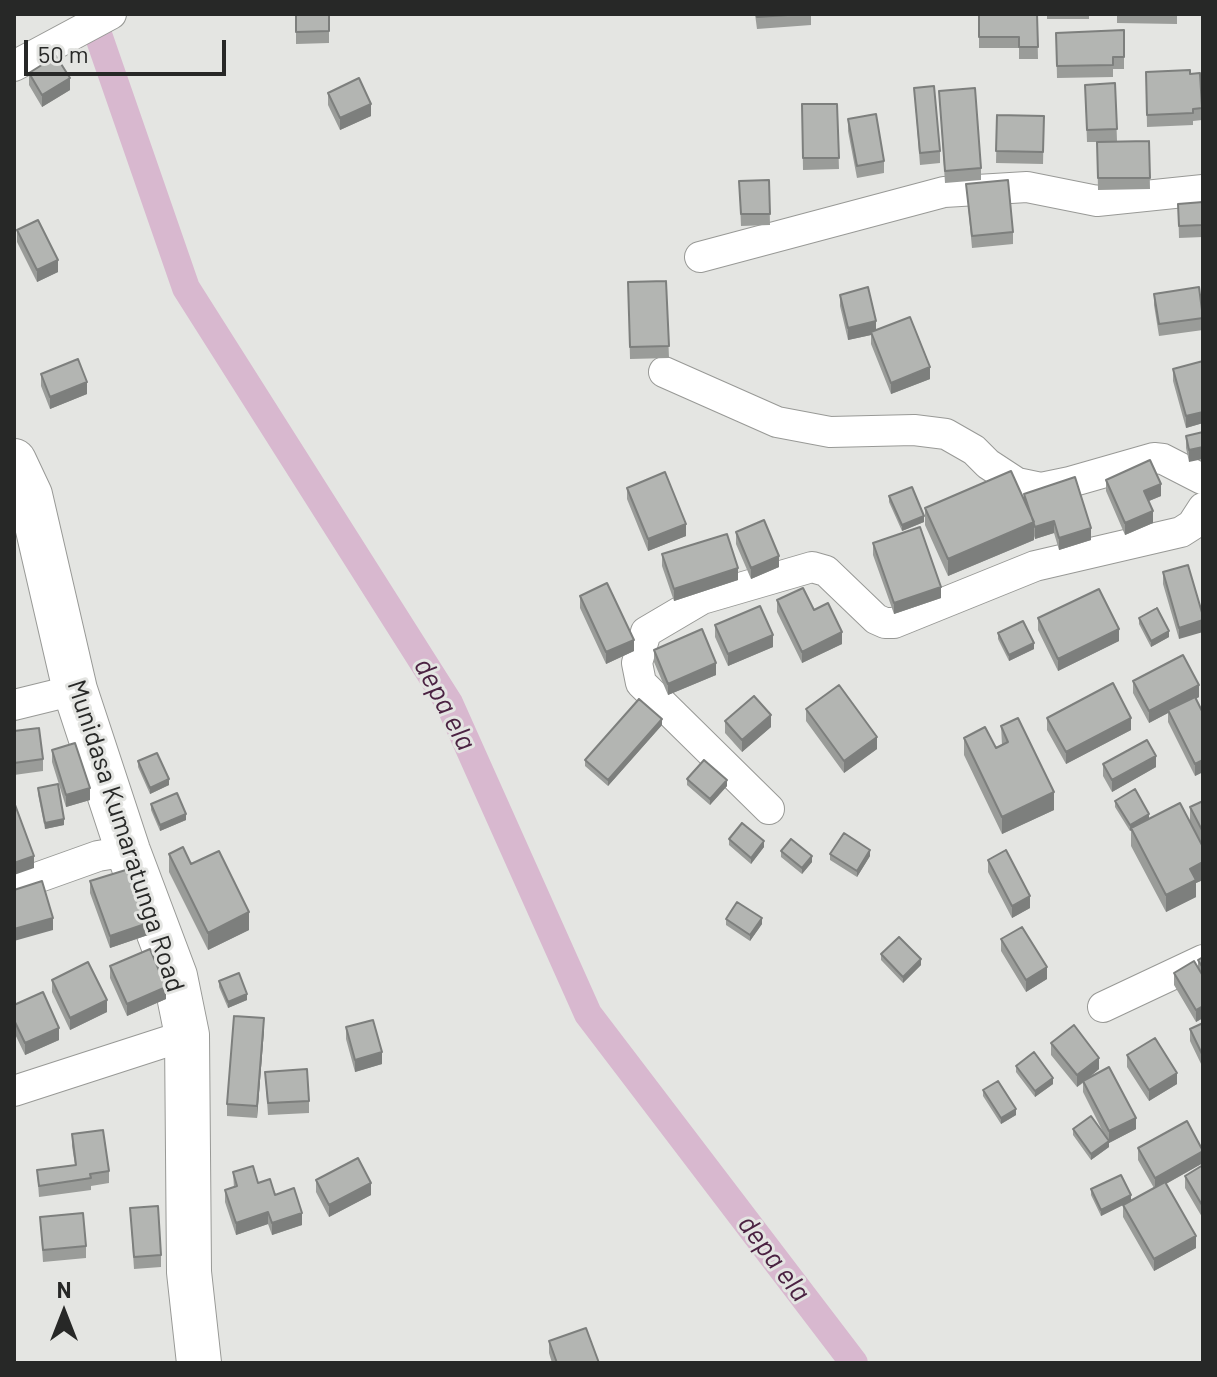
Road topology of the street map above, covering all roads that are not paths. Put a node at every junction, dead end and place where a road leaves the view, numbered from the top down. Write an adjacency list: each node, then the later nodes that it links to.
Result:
1 (111, 14): 2 (street)
2 (14, 66)
3 (1203, 190): 4 (street)
4 (700, 257)
5 (664, 372): 7 (street)
6 (14, 461): 8 (street, Munidasa Kumaratunga Road)
7 (1203, 487): 10 (street)
8 (75, 690): 9 (street); 11 (street, Munidasa Kumaratunga Road)
9 (14, 705)
10 (769, 809)
11 (128, 851): 12 (street); 15 (street, Munidasa Kumaratunga Road)
12 (14, 886)
13 (1203, 960): 14 (street)
14 (1103, 1007)
15 (187, 1035): 16 (street); 17 (street, Munidasa Kumaratunga Road)
16 (14, 1091)
17 (199, 1363)

